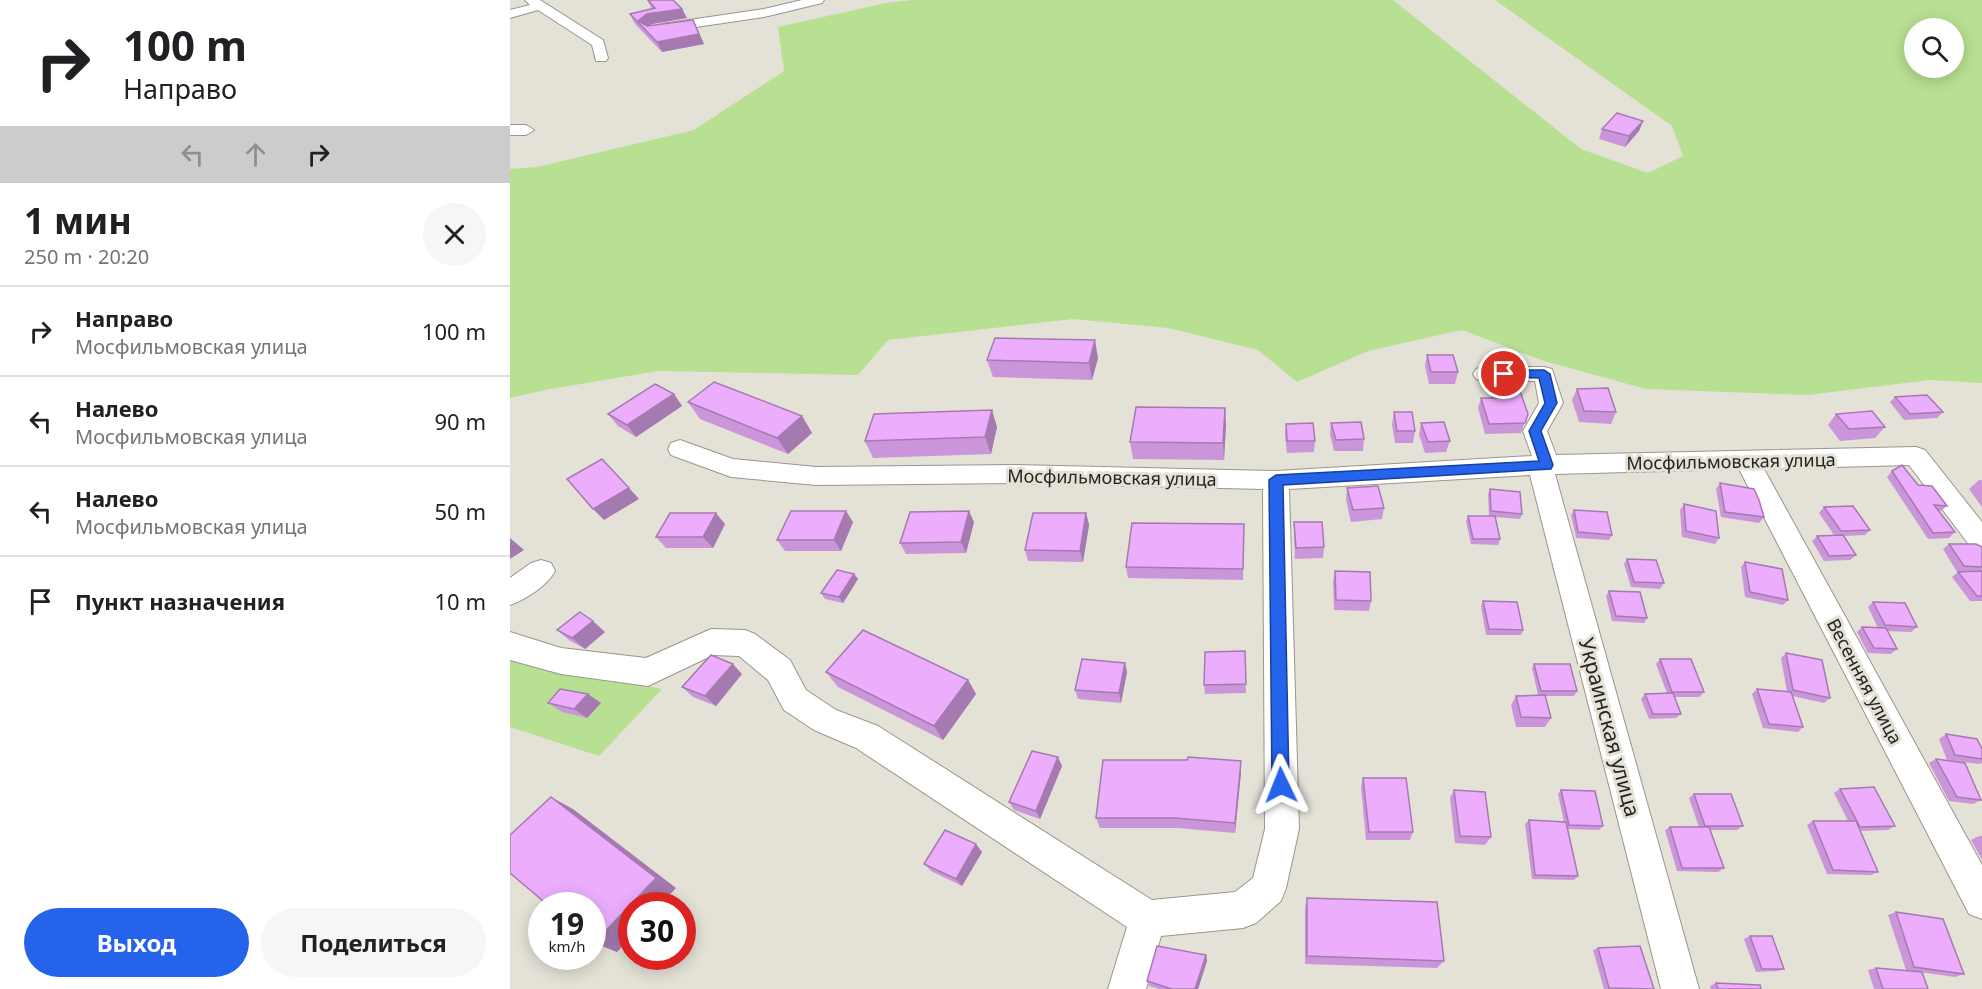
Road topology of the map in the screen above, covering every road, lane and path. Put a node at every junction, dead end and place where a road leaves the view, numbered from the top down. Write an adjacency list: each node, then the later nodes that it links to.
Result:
1 (818, 0): 3 (street)
2 (535, 3): 4 (street); 6 (street)
3 (761, 6): 5 (street)
4 (510, 14)
5 (652, 30)
6 (601, 58)
7 (1484, 374): 10 (street)
8 (680, 449): 11 (street, Мосфильмовская улица)
9 (1748, 462): 10 (street, Мосфильмовская улица); 12 (street, Мосфильмовская улица); 16 (street, Весенняя улица)
10 (1543, 465): 11 (street, Мосфильмовская улица); 19 (street, Украинская улица)
11 (1276, 480): 17 (street)
12 (1982, 542)
13 (541, 571): 14 (street)
14 (510, 593)
15 (510, 645): 17 (street)
16 (1982, 901)
17 (1148, 920): 18 (street)
18 (1127, 989)
19 (1680, 989)

